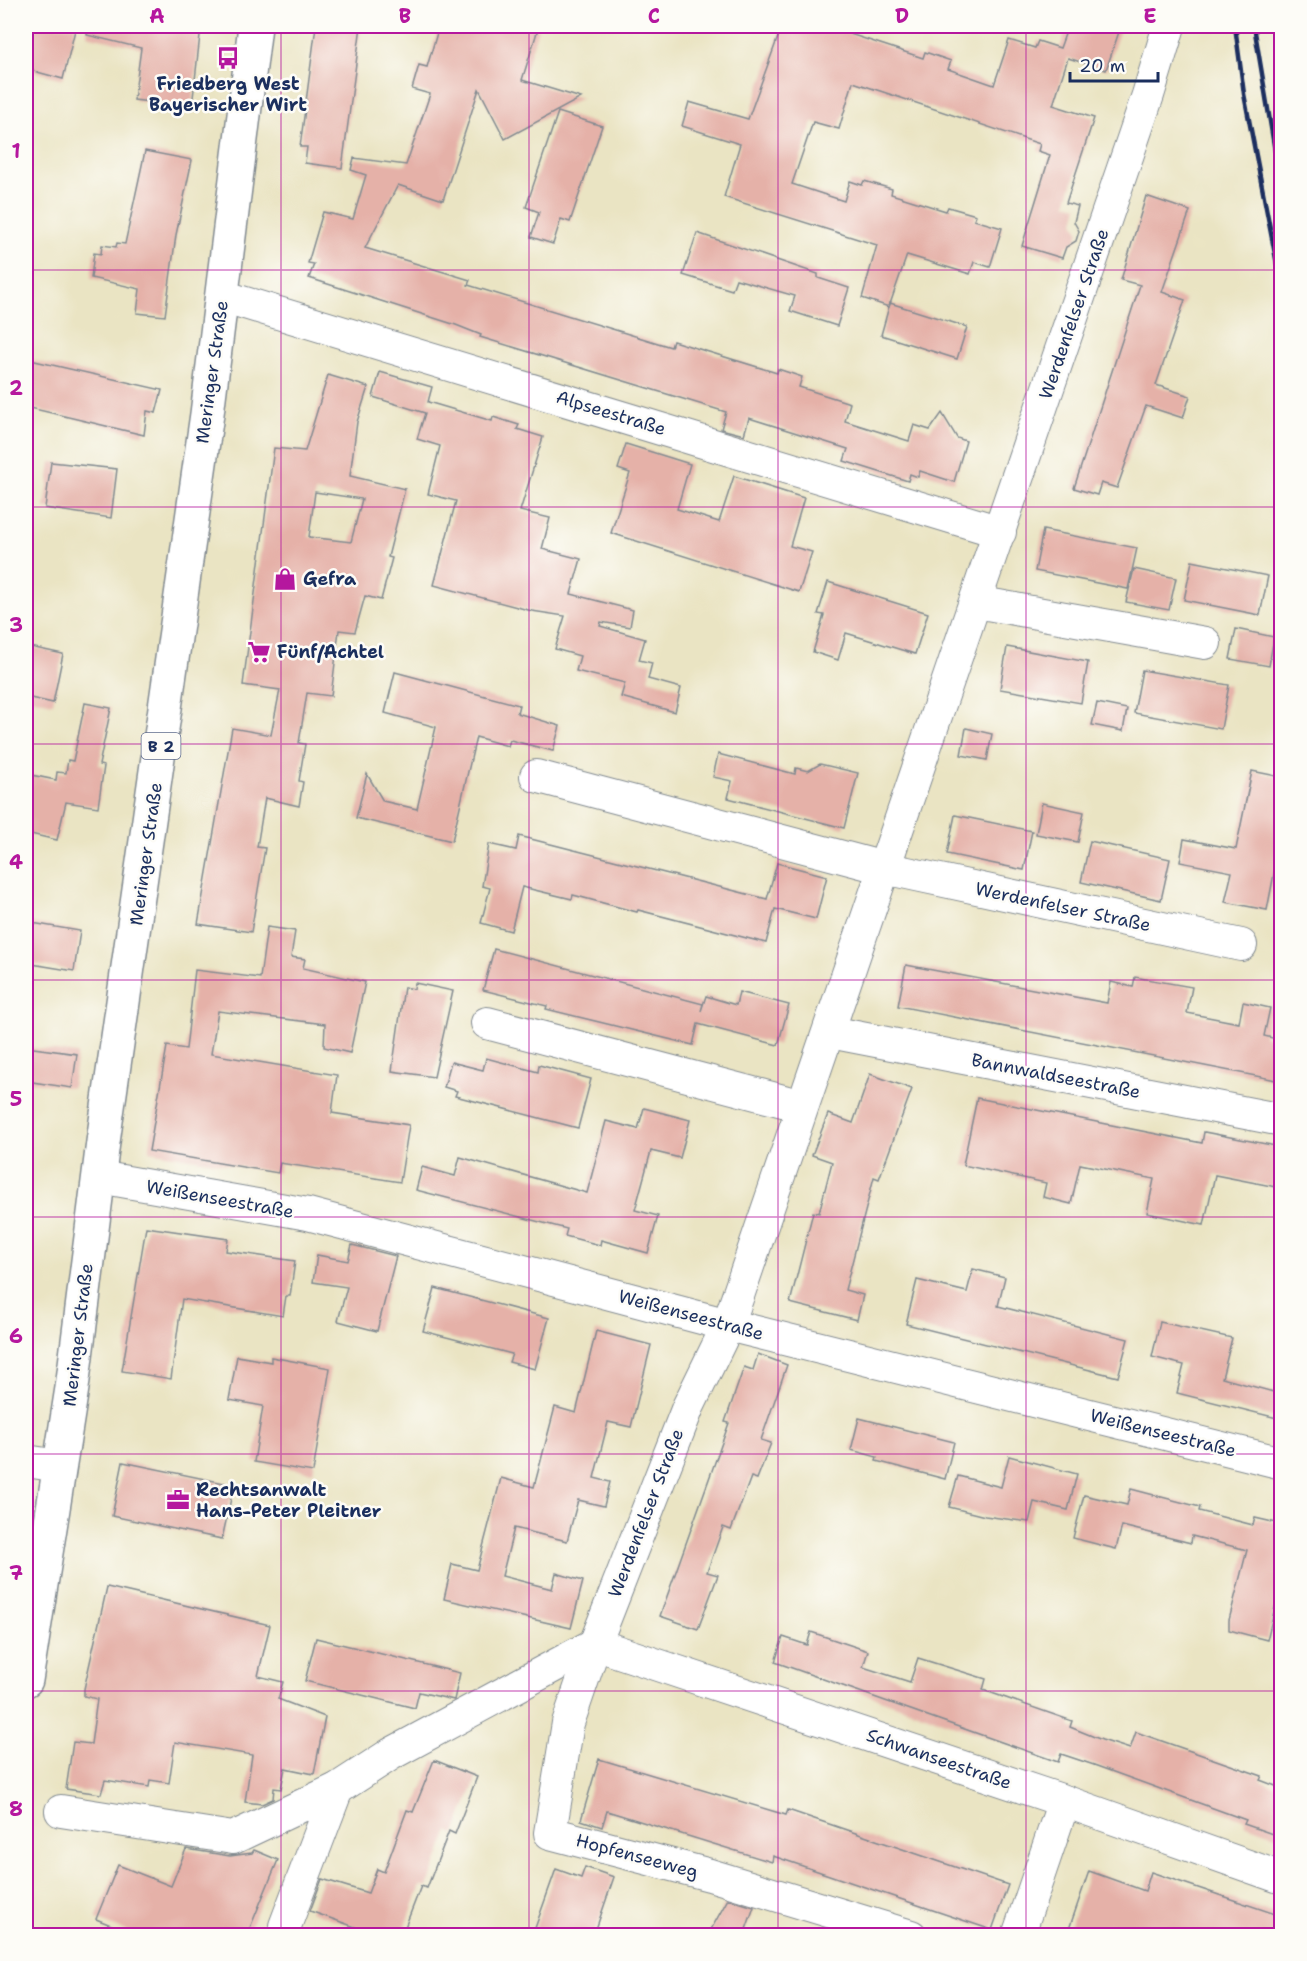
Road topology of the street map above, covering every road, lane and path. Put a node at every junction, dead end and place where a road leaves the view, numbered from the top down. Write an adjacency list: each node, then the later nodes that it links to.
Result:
1 (255, 26): 3 (main road, Meringer Straße / B 2)
2 (1169, 26): 4 (street, Werdenfelser Straße)
3 (222, 297): 4 (street, Alpseestraße); 14 (main road, Meringer Straße / B 2)
4 (999, 532): 5 (street, Werdenfelser Straße)
5 (976, 602): 6 (street); 8 (street, Werdenfelser Straße)
6 (1205, 643)
7 (536, 776): 8 (street, Werdenfelser Straße)
8 (884, 868): 9 (street, Werdenfelser Straße); 11 (street, Werdenfelser Straße)
9 (1241, 945)
10 (487, 1023): 12 (street)
11 (830, 1032): 12 (street, Werdenfelser Straße); 13 (street, Bannwaldseestraße)
12 (802, 1106): 15 (street, Werdenfelser Straße)
13 (1281, 1120)
14 (99, 1177): 15 (street, Weißenseestraße); 18 (main road, Meringer Straße / B 2)
15 (728, 1325): 17 (street, Weißenseestraße); 19 (street, Werdenfelser Straße)
16 (26, 1461): 18 (street)
17 (1281, 1463)
18 (59, 1466): 20 (main road, Meringer Straße / B 2)
19 (595, 1644): 21 (street); 22 (street, Schwanseestraße); 26 (street, Hopfenseeweg)
20 (26, 1680)
21 (338, 1789): 23 (street); 25 (street)
22 (1064, 1801): 24 (street, Schwanseestraße); 27 (street)
23 (61, 1811)
24 (1281, 1878)
25 (285, 1926)
26 (911, 1935)
27 (1017, 1935)

